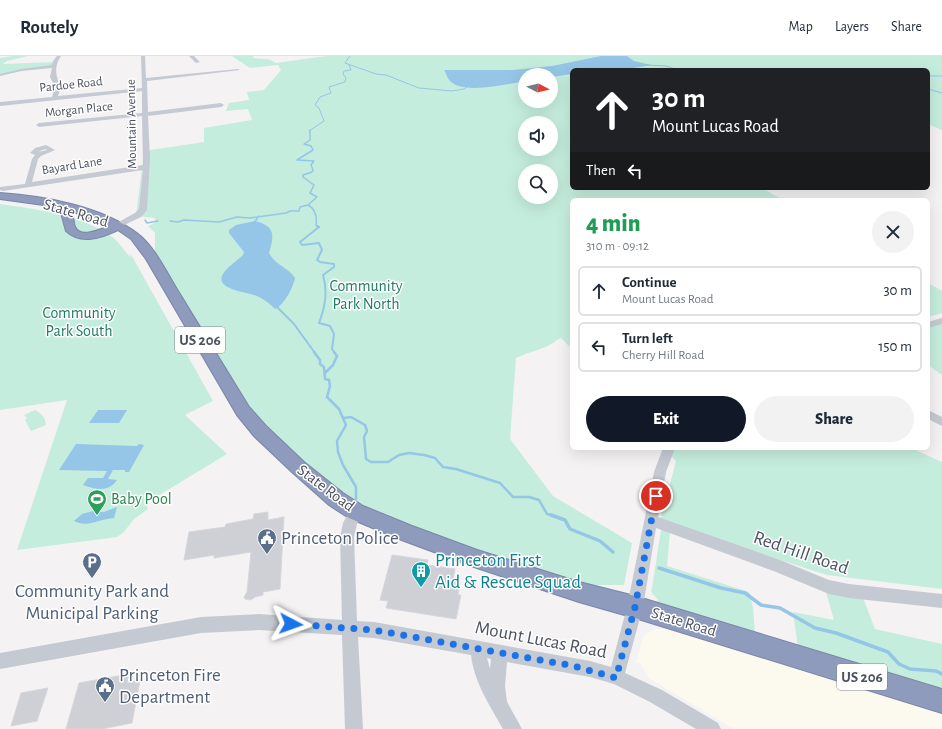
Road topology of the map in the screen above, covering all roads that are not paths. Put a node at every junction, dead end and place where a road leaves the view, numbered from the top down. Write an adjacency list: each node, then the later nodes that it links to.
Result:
1 (58, 56): 5 (street)
2 (143, 56): 8 (street, Mountain Avenue)
3 (191, 56): 4 (street)
4 (198, 62)
5 (55, 66): 7 (street); 10 (street)
6 (238, 70): 8 (street)
7 (0, 75)
8 (144, 80): 9 (street, Mountain Avenue)
9 (144, 89): 10 (street, Pardoe Road); 13 (street, Mountain Avenue)
10 (55, 97): 11 (street, Pardoe Road)
11 (0, 104)
12 (221, 105): 13 (street, Morgan Place)
13 (144, 114): 14 (street, Morgan Place); 16 (street, Mountain Avenue)
14 (39, 125)
15 (39, 154): 17 (street)
16 (146, 166): 17 (street, Bayard Lane); 20 (street, Mountain Avenue)
17 (28, 185): 18 (street, Bayard Lane)
18 (1, 192): 19 (highway, State Road / US 206)
19 (55, 205): 20 (highway, State Road / US 206); 20 (highway)
20 (118, 226): 26 (highway, State Road / US 206)
21 (942, 321): 22 (street)
22 (930, 324)
23 (930, 415): 24 (street)
24 (942, 422)
25 (668, 450): 27 (street)
26 (356, 512): 29 (highway, State Road / US 206); 30 (street)
27 (652, 520): 28 (street, Red Hill Road); 29 (street)
28 (942, 601)
29 (635, 607): 34 (street); 35 (highway, State Road / US 206)
30 (349, 628): 31 (street, Mount Lucas Road); 33 (street, Mount Lucas Road); 37 (street)
31 (478, 649): 32 (street, Mount Lucas Road); 36 (street)
32 (499, 653): 34 (street, Mount Lucas Road); 36 (street)
33 (0, 661)
34 (616, 678): 39 (street, Mount Lucas Road)
35 (942, 701)
36 (500, 707): 38 (street)
37 (354, 729)
38 (513, 729)
39 (712, 729)

